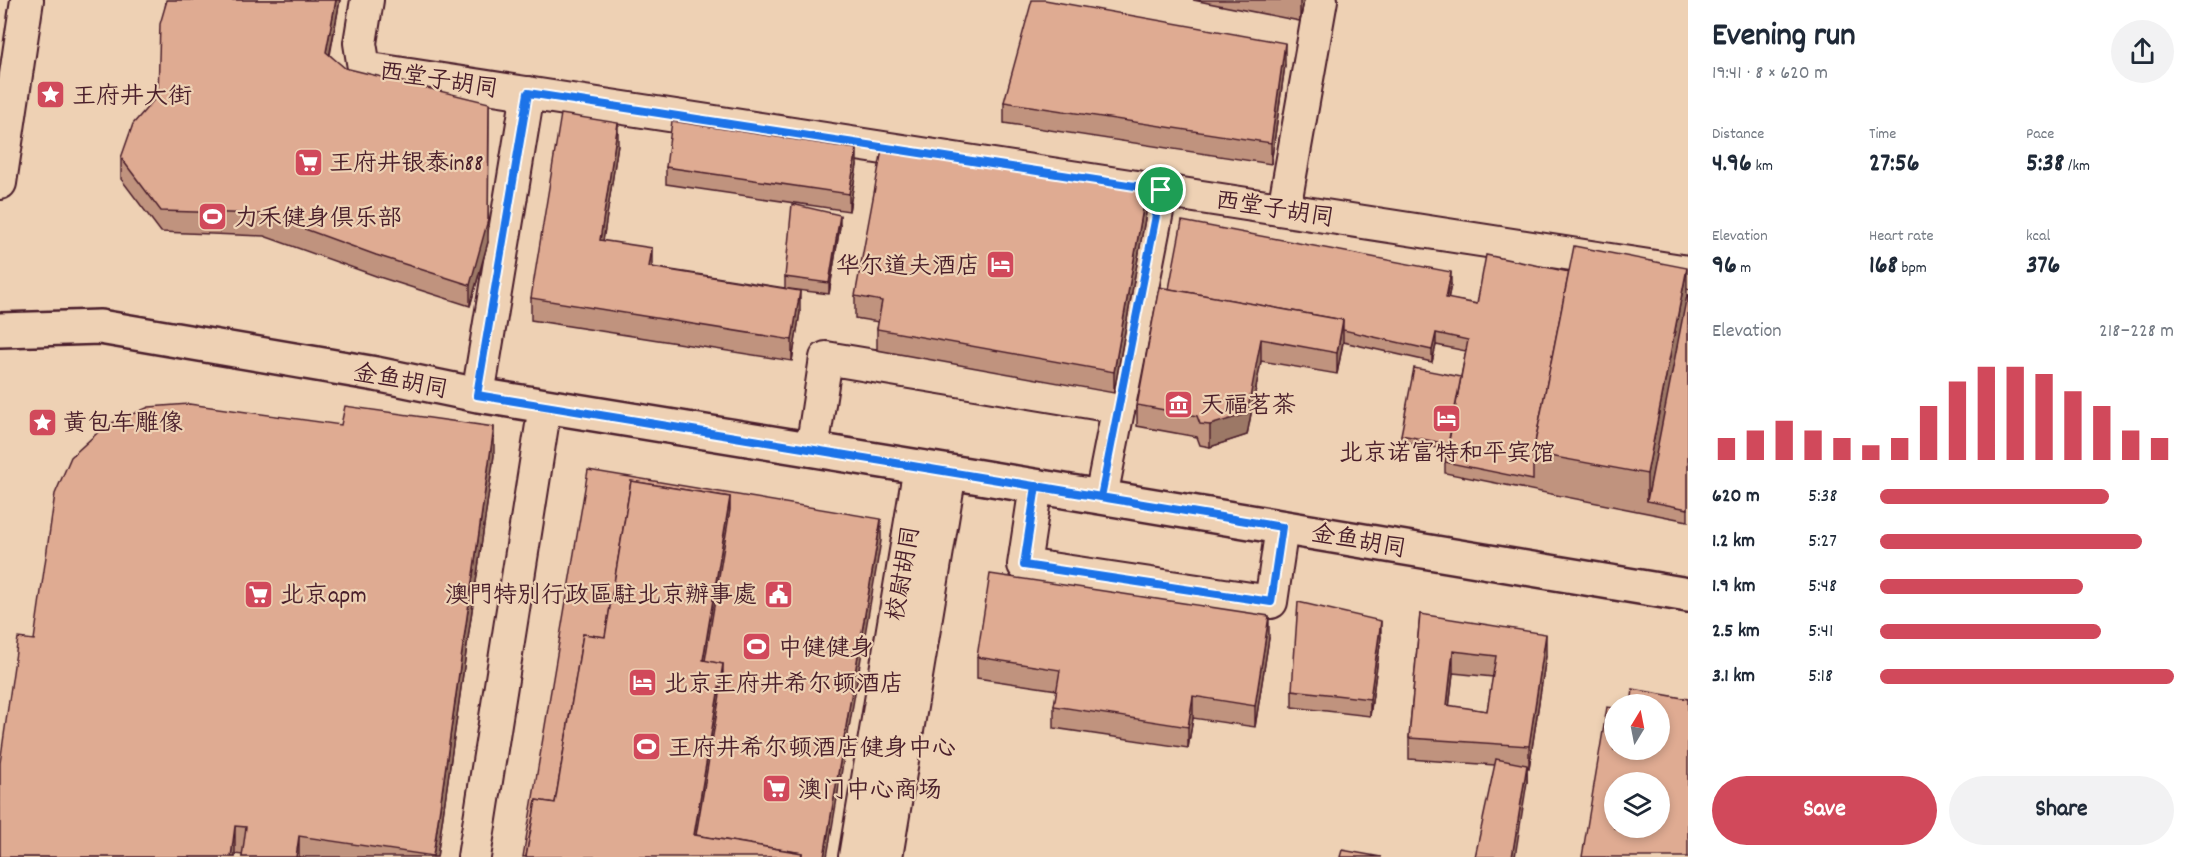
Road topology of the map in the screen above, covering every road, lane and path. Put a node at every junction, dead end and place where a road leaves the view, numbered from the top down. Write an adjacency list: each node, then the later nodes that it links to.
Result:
1 (27, 0): 5 (street)
2 (367, 0): 4 (street, 西堂子胡同)
3 (1321, 0): 7 (street)
4 (528, 93): 6 (street, 西堂子胡同); 10 (street)
5 (0, 183)
6 (1161, 190): 7 (street, 西堂子胡同); 12 (street)
7 (1284, 209): 8 (street, 西堂子胡同)
8 (1688, 272)
9 (0, 330): 10 (main road, 金鱼胡同)
10 (477, 395): 11 (main road, 金鱼胡同)
11 (545, 406): 13 (main road, 金鱼胡同); 20 (street)
12 (1119, 407): 13 (street); 16 (street)
13 (812, 450): 14 (main road, 金鱼胡同)
14 (935, 469): 15 (main road, 金鱼胡同); 19 (street, 校尉胡同); 21 (street, 校尉胡同)
15 (1036, 486): 16 (main road, 金鱼胡同); 17 (street)
16 (1101, 497): 17 (main road, 金鱼胡同)
17 (1282, 527): 18 (main road, 金鱼胡同)
18 (1688, 595)
19 (854, 849)
20 (474, 857)
21 (886, 857)

